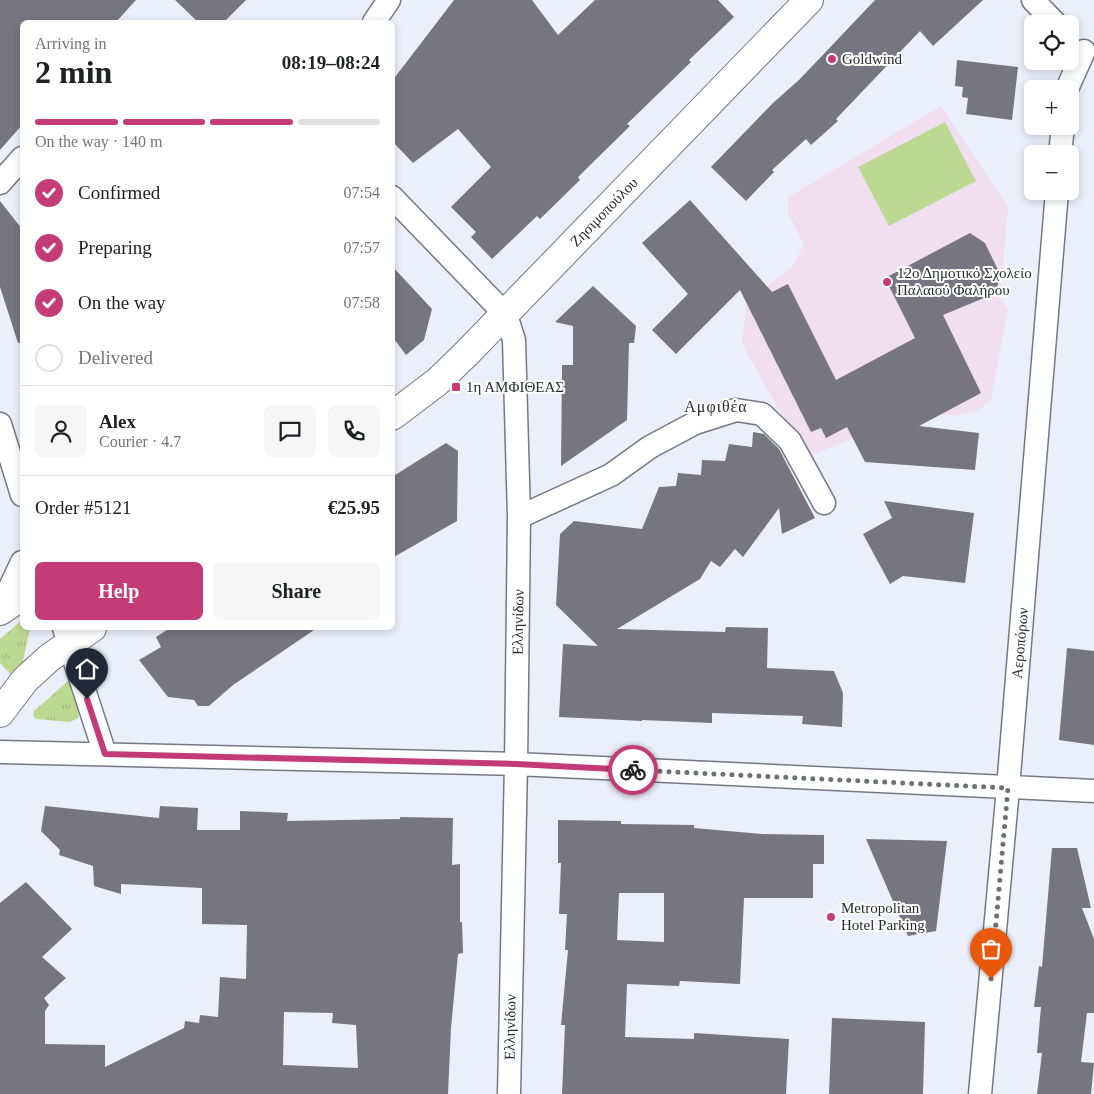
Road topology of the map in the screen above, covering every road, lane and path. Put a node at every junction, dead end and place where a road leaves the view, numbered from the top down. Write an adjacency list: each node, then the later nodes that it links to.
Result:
1 (390, 0): 5 (street)
2 (809, 0): 12 (street, Ζησιμοπούλου)
3 (1033, 0): 4 (street)
4 (1047, 15)
5 (375, 20)
6 (1083, 50): 7 (street)
7 (1071, 80)
8 (20, 160): 9 (street)
9 (0, 183)
10 (395, 200): 12 (street, Ελληνίδων)
11 (1056, 200): 28 (street, Αεροπόρων)
12 (506, 314): 13 (street, Ζησιμοπούλου); 18 (street, Ελληνίδων)
13 (395, 414)
14 (0, 424): 15 (street)
15 (15, 454): 16 (street)
16 (20, 483)
17 (824, 503): 18 (street)
18 (519, 517): 27 (street, Ελληνίδων)
19 (20, 566): 21 (street)
20 (20, 597): 21 (street)
21 (0, 610)
22 (85, 630): 23 (street)
23 (67, 635): 24 (street); 26 (street)
24 (0, 713)
25 (0, 752): 26 (street)
26 (105, 754): 27 (street)
27 (516, 764): 28 (street); 30 (street, Ελληνίδων)
28 (1008, 788): 29 (street); 31 (street, Αεροπόρων)
29 (1094, 791)
30 (508, 1094)
31 (980, 1094)

